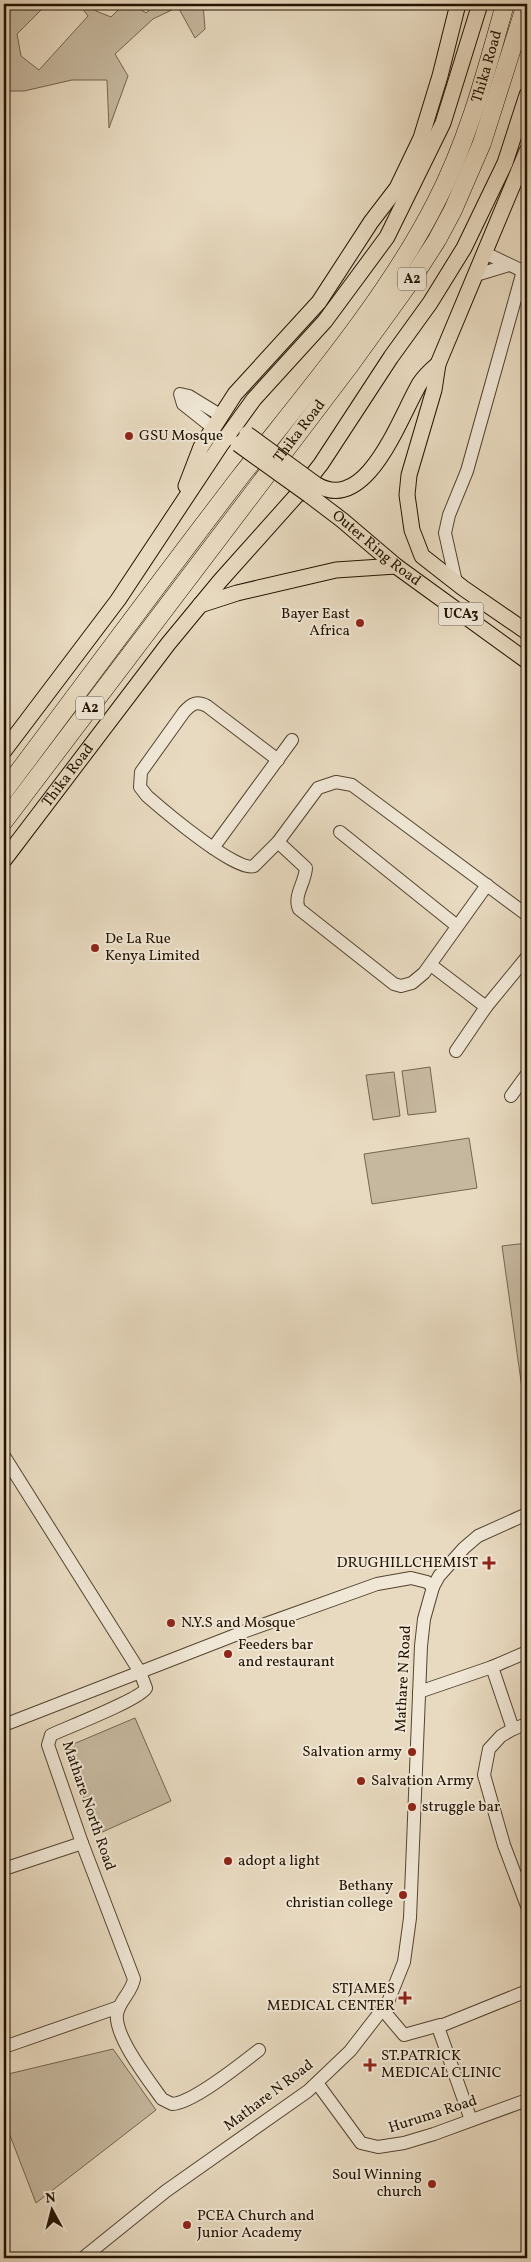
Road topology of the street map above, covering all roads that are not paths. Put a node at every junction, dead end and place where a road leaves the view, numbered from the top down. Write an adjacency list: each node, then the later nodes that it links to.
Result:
1 (458, 4): 6 (main road)
2 (480, 4): 10 (main road, Thika Road)
3 (505, 4): 29 (highway, Thika Road / A2)
4 (526, 4): 30 (highway, Thika Road / A2)
5 (527, 95): 8 (main road, Thika Road)
6 (417, 146): 10 (main road); 17 (main road)
7 (527, 151): 9 (main road)
8 (505, 163): 9 (main road); 23 (main road, Thika Road)
9 (520, 167): 11 (main road)
10 (419, 174): 16 (main road, Thika Road)
11 (485, 252): 12 (street); 14 (main road)
12 (509, 266): 13 (street); 14 (street)
13 (525, 272): 22 (street)
14 (476, 275): 15 (main road)
15 (438, 364): 19 (main road, Outer Ring Road); 22 (main road, Outer Ring Road / UCA3)
16 (275, 377): 17 (main road); 18 (main road, Thika Road)
17 (235, 394): 20 (main road)
18 (236, 435): 19 (main road, Outer Ring Road, bridge); 20 (main road, Thika Road)
19 (313, 490): 21 (main road, Outer Ring Road)
20 (174, 518): 27 (main road, Thika Road)
21 (396, 566): 23 (main road); 25 (main road, Outer Ring Road / UCA3)
22 (456, 582): 24 (main road, Outer Ring Road / UCA3)
23 (199, 606): 34 (main road, Thika Road)
24 (527, 632)
25 (527, 660)
26 (292, 740): 28 (street)
27 (4, 751)
28 (278, 760): 33 (street); 33 (street)
29 (4, 790)
30 (4, 821)
31 (340, 832): 37 (street)
32 (278, 842): 33 (street); 35 (street); 39 (street)
33 (213, 848)
34 (4, 860)
35 (487, 885): 36 (street); 37 (street)
36 (527, 915)
37 (456, 926): 39 (street)
38 (527, 957): 40 (street)
39 (431, 965): 41 (street)
40 (523, 972): 41 (street)
41 (486, 1007): 42 (street)
42 (456, 1051)
43 (526, 1080): 44 (street)
44 (511, 1096)
45 (4, 1456): 50 (street, Mathare North Road)
46 (527, 1514): 47 (street, Mathare N Road)
47 (433, 1587): 50 (street); 51 (street, Mathare N Road)
48 (527, 1652): 49 (street)
49 (492, 1667): 51 (street); 54 (street)
50 (140, 1672): 53 (street); 55 (street, Mathare North Road)
51 (419, 1692): 60 (street, Mathare N Road)
52 (527, 1724): 54 (street)
53 (4, 1725)
54 (512, 1729): 57 (street)
55 (82, 1843): 56 (street); 59 (street, Mathare North Road)
56 (4, 1869)
57 (527, 1906)
58 (527, 1991): 61 (street)
59 (119, 2007): 62 (street); 63 (street)
60 (383, 2010): 61 (street); 64 (street, Mathare N Road)
61 (440, 2024): 66 (street)
62 (4, 2047)
63 (259, 2050)
64 (317, 2083): 66 (street, Huruma Road); 67 (street, Mathare N Road)
65 (527, 2100): 66 (street, Huruma Road)
66 (471, 2120)
67 (83, 2258)

